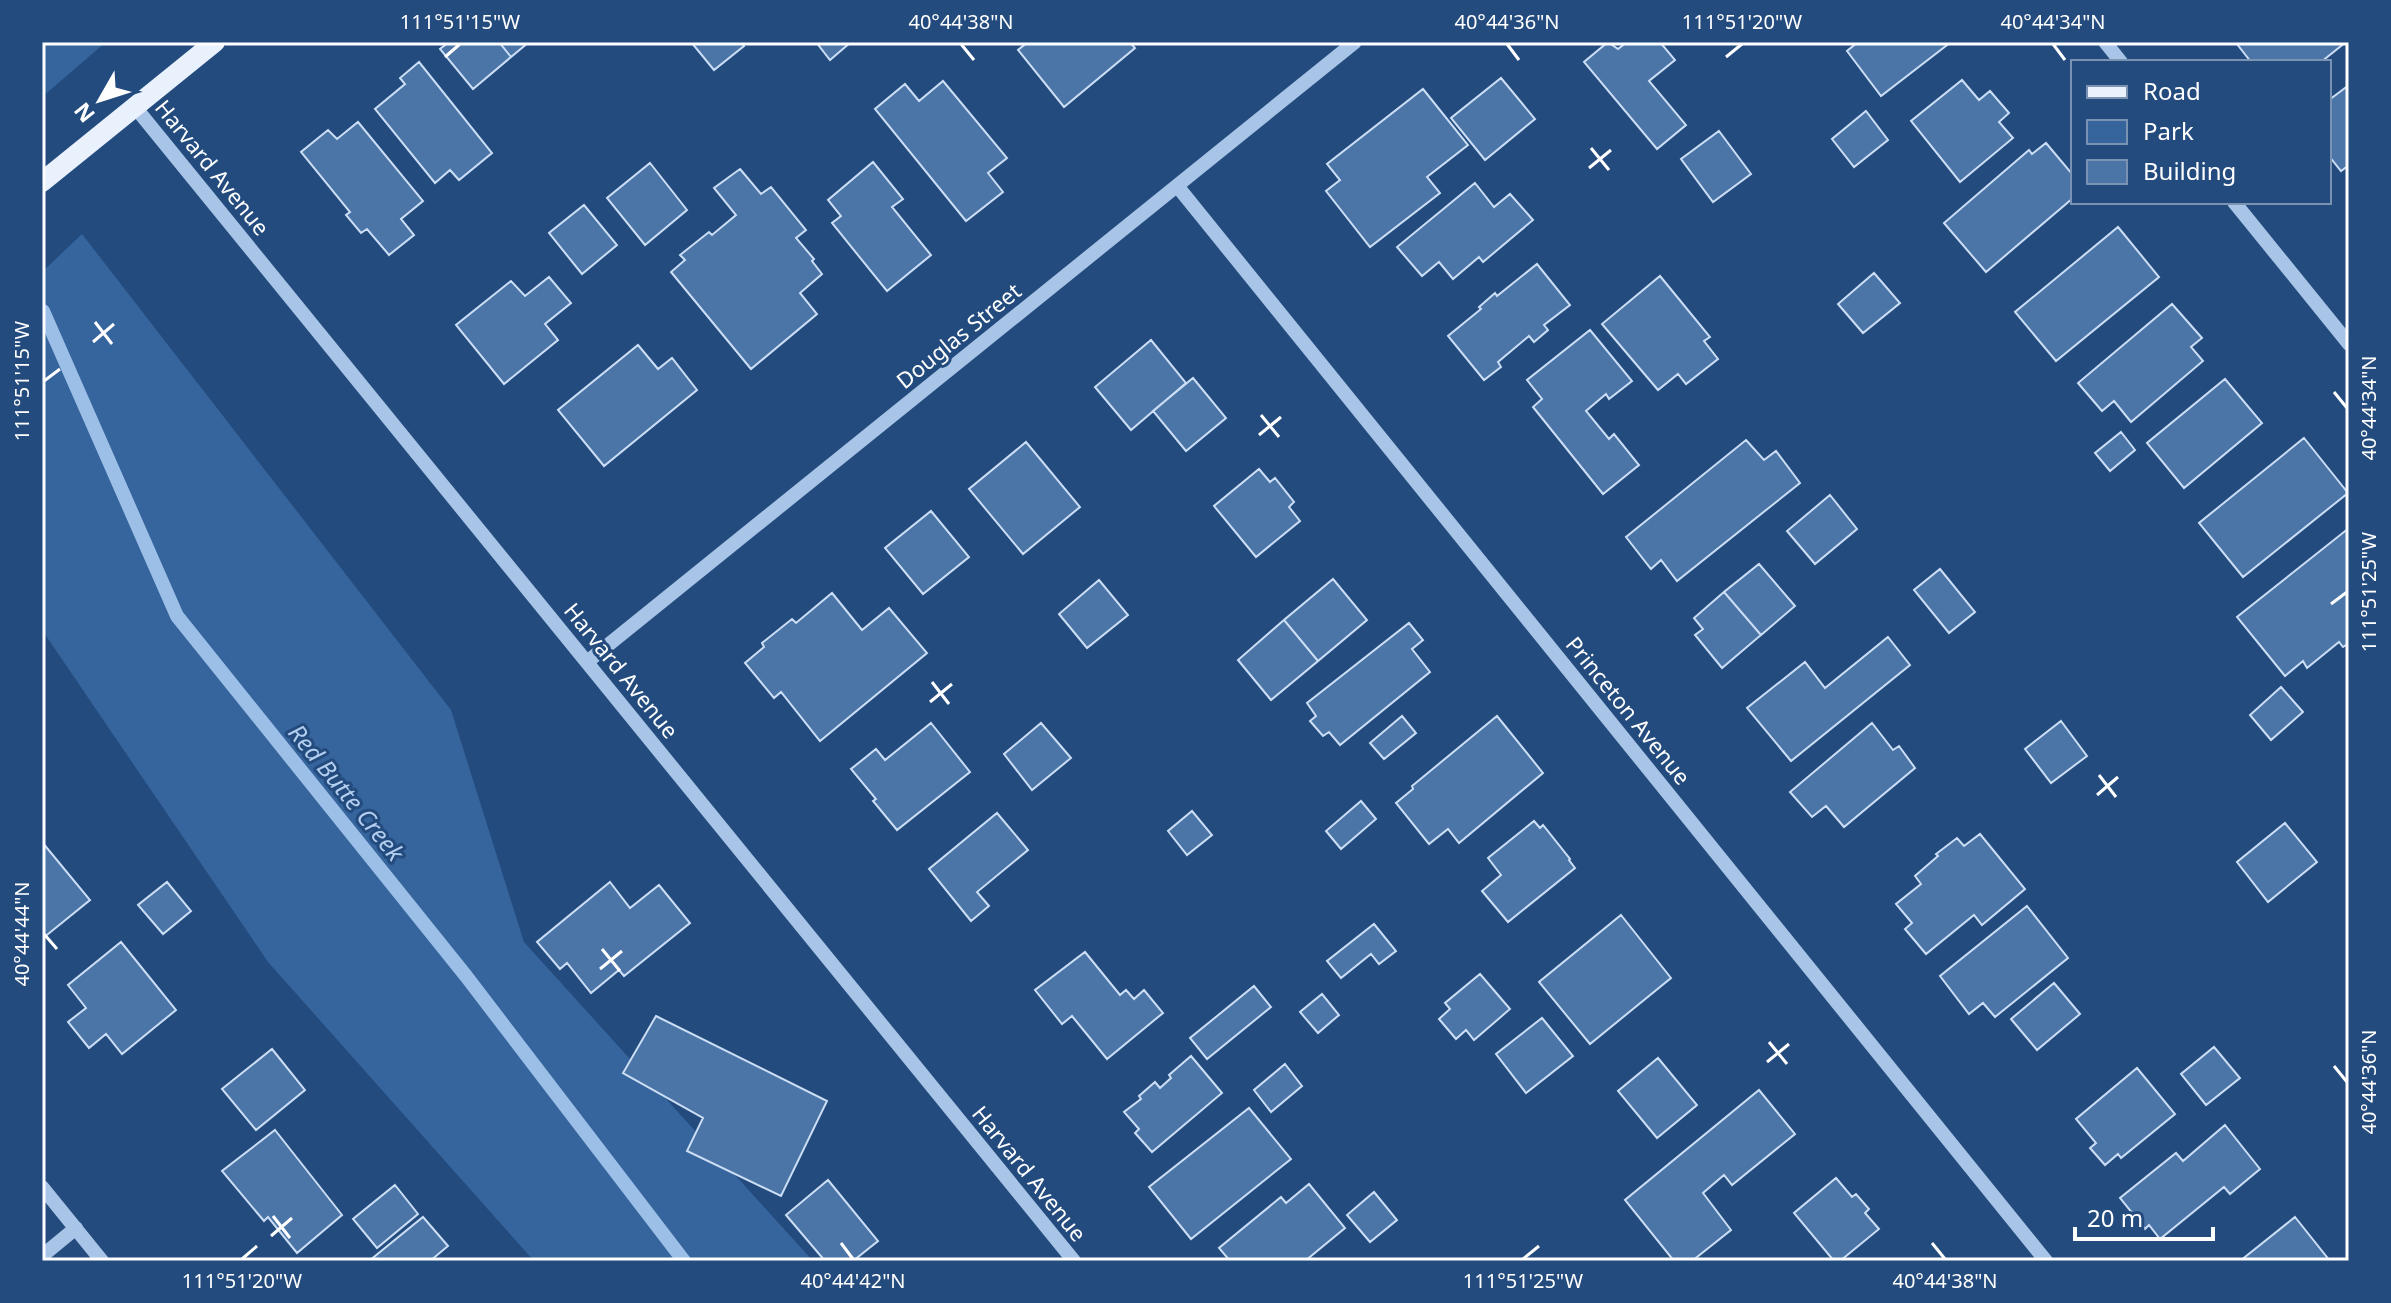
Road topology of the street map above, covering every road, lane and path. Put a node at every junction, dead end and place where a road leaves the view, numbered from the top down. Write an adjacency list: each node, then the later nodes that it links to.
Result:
1 (215, 42): 5 (main road)
2 (1355, 42): 7 (street, Douglas Street)
3 (2105, 42): 4 (street)
4 (2119, 60)
5 (135, 107): 6 (main road); 10 (street, Harvard Avenue)
6 (42, 182)
7 (1178, 187): 10 (street, Douglas Street); 16 (street, Princeton Avenue)
8 (2236, 204): 9 (street)
9 (2349, 344)
10 (587, 662): 15 (street, Harvard Avenue)
11 (42, 1187): 12 (street)
12 (76, 1228): 13 (street); 14 (street)
13 (42, 1256)
14 (102, 1261)
15 (1074, 1261)
16 (2046, 1261)

